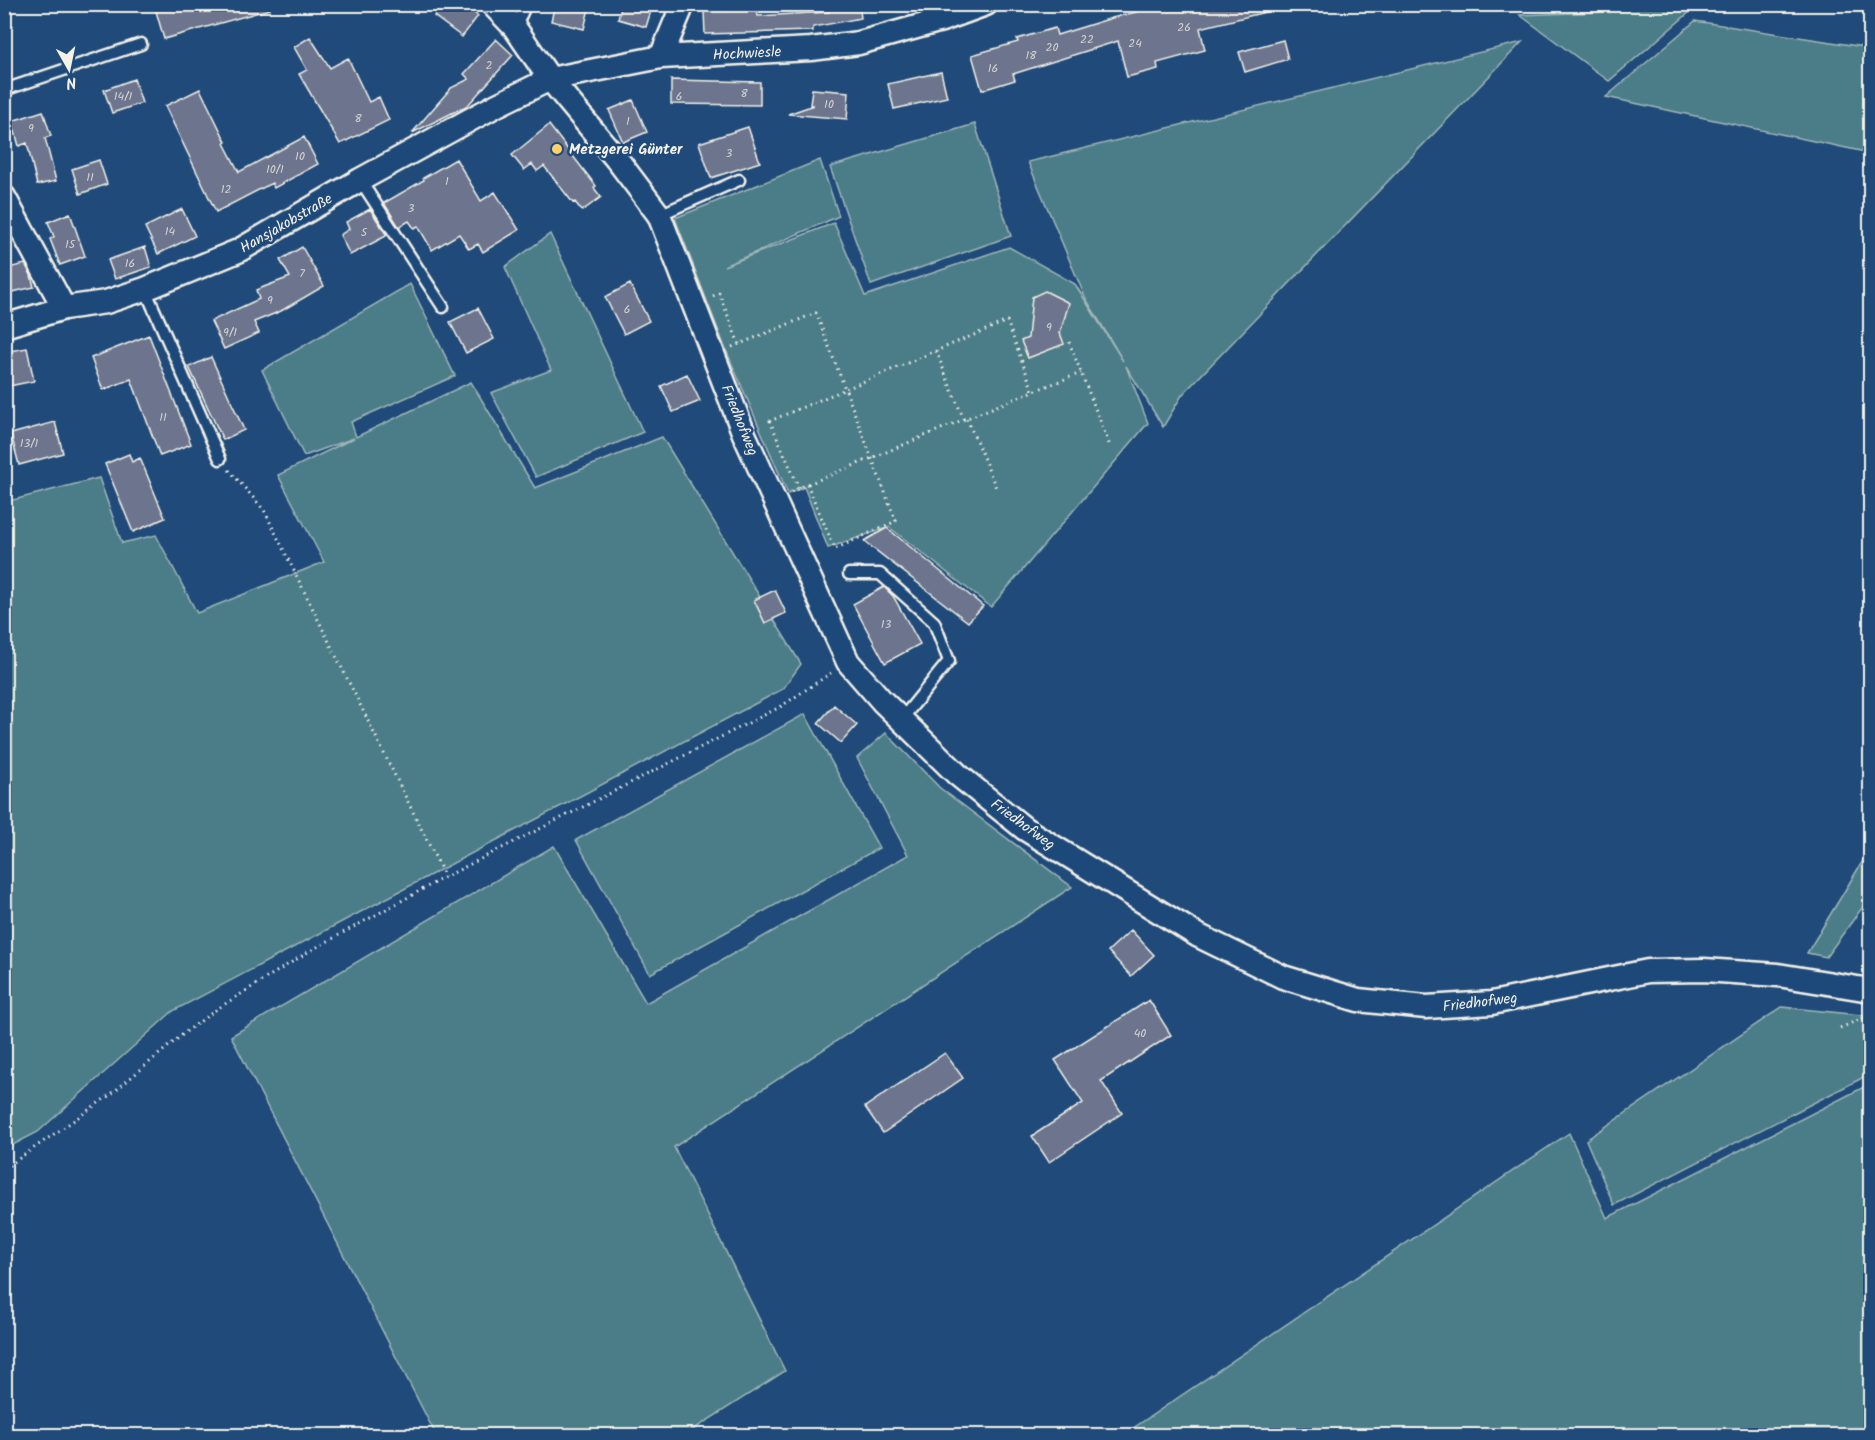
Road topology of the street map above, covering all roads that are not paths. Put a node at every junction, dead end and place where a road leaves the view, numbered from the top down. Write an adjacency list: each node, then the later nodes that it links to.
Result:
1 (492, 4): 6 (street, Friedhofweg)
2 (526, 4): 6 (lane)
3 (683, 4): 8 (street)
4 (986, 4): 5 (street, Hochwiesle)
5 (944, 12): 8 (street, Hochwiesle)
6 (515, 28): 9 (street, Friedhofweg)
7 (141, 44): 10 (lane)
8 (661, 57): 9 (street, Hochwiesle)
9 (550, 79): 11 (street, Hansjakobstraße); 14 (street, Friedhofweg)
10 (4, 90)
11 (360, 180): 15 (street, Hansjakobstraße); 16 (lane)
12 (739, 180): 14 (lane)
13 (4, 197): 17 (street)
14 (659, 215): 21 (street, Friedhofweg)
15 (145, 289): 17 (street, Hansjakobstraße); 19 (lane)
16 (443, 307)
17 (64, 308): 18 (street, Hansjakobstraße)
18 (4, 326)
19 (220, 459)
20 (849, 574): 21 (lane)
21 (901, 720): 22 (street, Friedhofweg)
22 (1870, 990)

